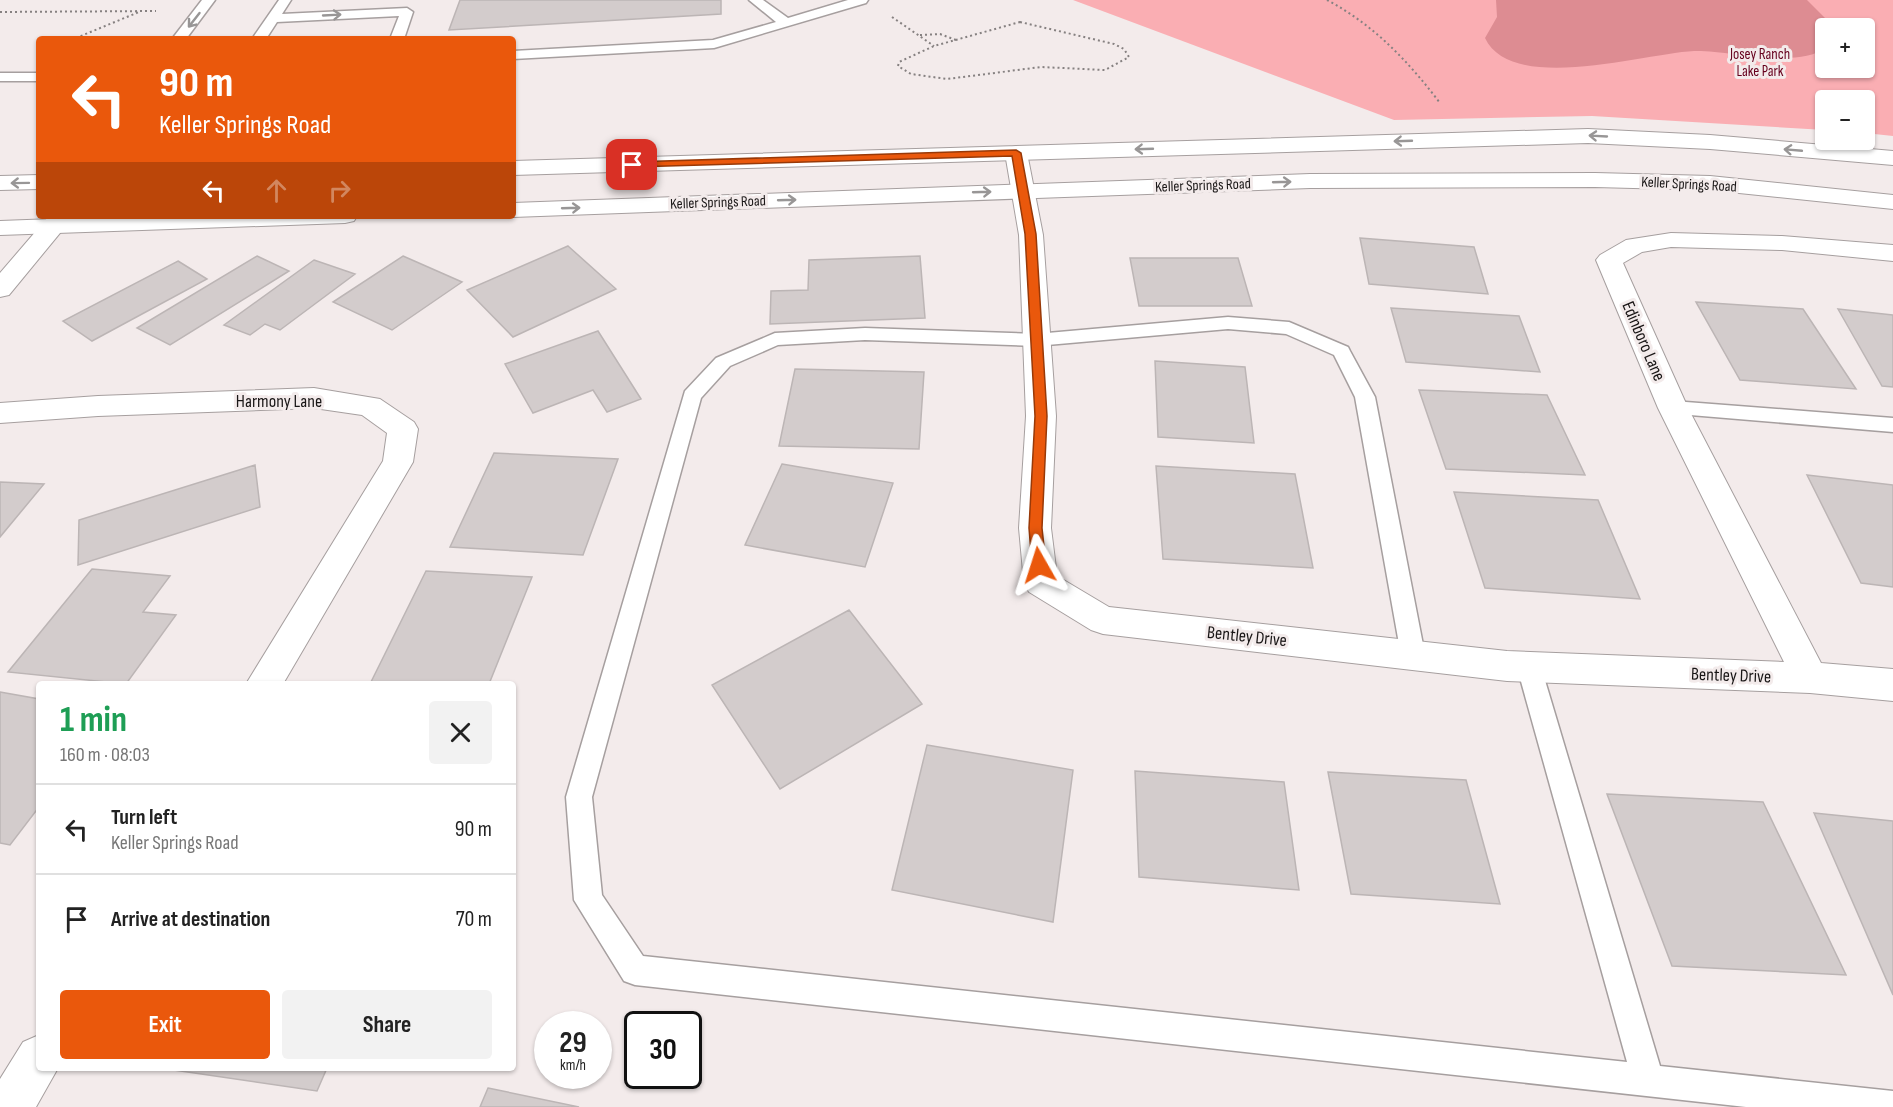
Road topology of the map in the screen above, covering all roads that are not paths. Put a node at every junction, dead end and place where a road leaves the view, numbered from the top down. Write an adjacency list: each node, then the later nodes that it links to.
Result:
1 (209, 0): 7 (lane, one-way to 7)
2 (285, 0): 5 (lane)
3 (755, 0): 6 (lane)
4 (862, 0): 6 (lane)
5 (273, 18): 8 (lane); 9 (lane, one-way to 9)
6 (786, 23): 10 (lane)
7 (181, 36)
8 (261, 36)
9 (398, 36)
10 (516, 55)
11 (36, 76): 12 (lane)
12 (0, 77)
13 (1016, 153): 14 (main road, one-way to 13); 15 (main road); 18 (main road, Bentley Drive)
14 (1893, 158)
15 (516, 168)
16 (36, 182): 17 (main road, one-way to 17)
17 (0, 183)
18 (1022, 191): 19 (main road, Keller Springs Road, one-way to 19); 20 (main road, Keller Springs Road, one-way to 18); 26 (main road, Bentley Drive)
19 (1893, 202)
20 (516, 210)
21 (172, 219): 22 (main road)
22 (57, 221): 23 (main road); 25 (main road)
23 (0, 228)
24 (1893, 253): 27 (main road, Edinboro Lane)
25 (0, 289)
26 (1036, 340): 30 (lane); 30 (main road, Bentley Drive); 36 (lane)
27 (1674, 408): 29 (lane); 32 (main road, Edinboro Lane)
28 (0, 413): 33 (main road, Harmony Lane)
29 (1893, 425)
30 (1413, 655): 31 (main road, Bentley Drive)
31 (1529, 667): 32 (main road, Bentley Drive); 36 (lane)
32 (1810, 678): 34 (main road, Bentley Drive)
33 (266, 681)
34 (1893, 685)
35 (36, 1063): 37 (main road)
36 (1648, 1080): 38 (lane)
37 (10, 1107)
38 (1893, 1107)

